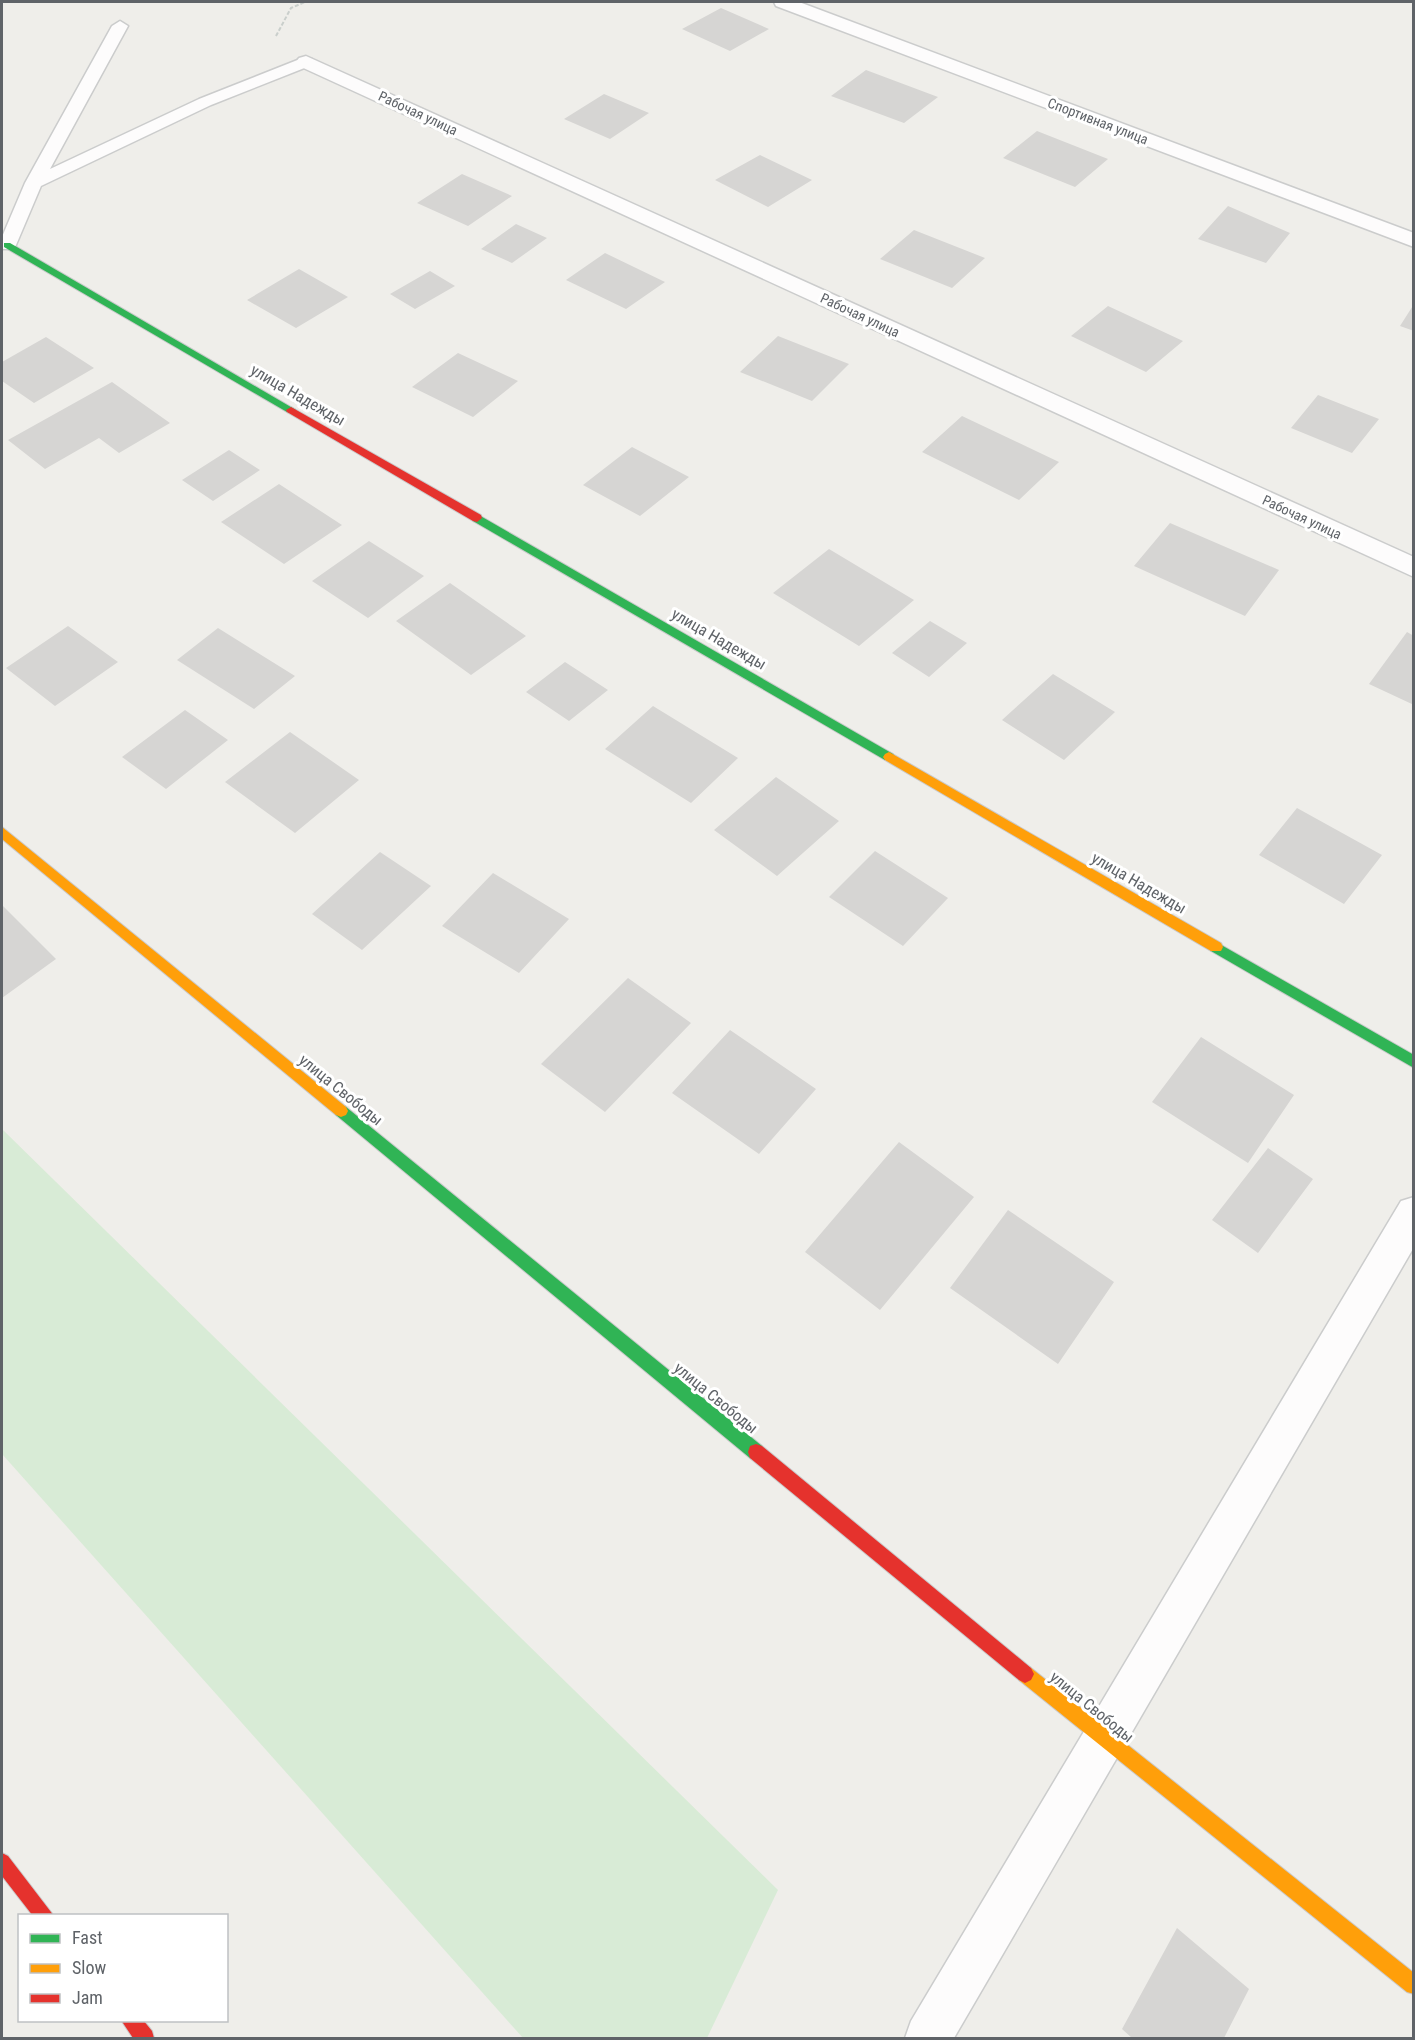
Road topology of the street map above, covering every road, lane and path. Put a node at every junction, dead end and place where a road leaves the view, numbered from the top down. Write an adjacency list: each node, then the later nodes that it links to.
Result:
1 (297, 2): 3 (path)
2 (783, 2): 7 (street, Спортивная улица)
3 (291, 8)
4 (120, 26): 6 (lane)
5 (306, 62): 6 (lane); 9 (street, Рабочая улица)
6 (34, 183): 8 (lane)
7 (1413, 241)
8 (4, 244): 11 (street, улица Надежды)
9 (1413, 568)
10 (2, 832): 13 (street, улица Свободы)
11 (1413, 1062)
12 (1413, 1213): 13 (street)
13 (1104, 1739): 16 (street, улица Свободы); 19 (street)
14 (2, 1862): 15 (street)
15 (43, 1914)
16 (1413, 1985)
17 (132, 2022): 18 (street)
18 (145, 2038)
19 (928, 2038)

